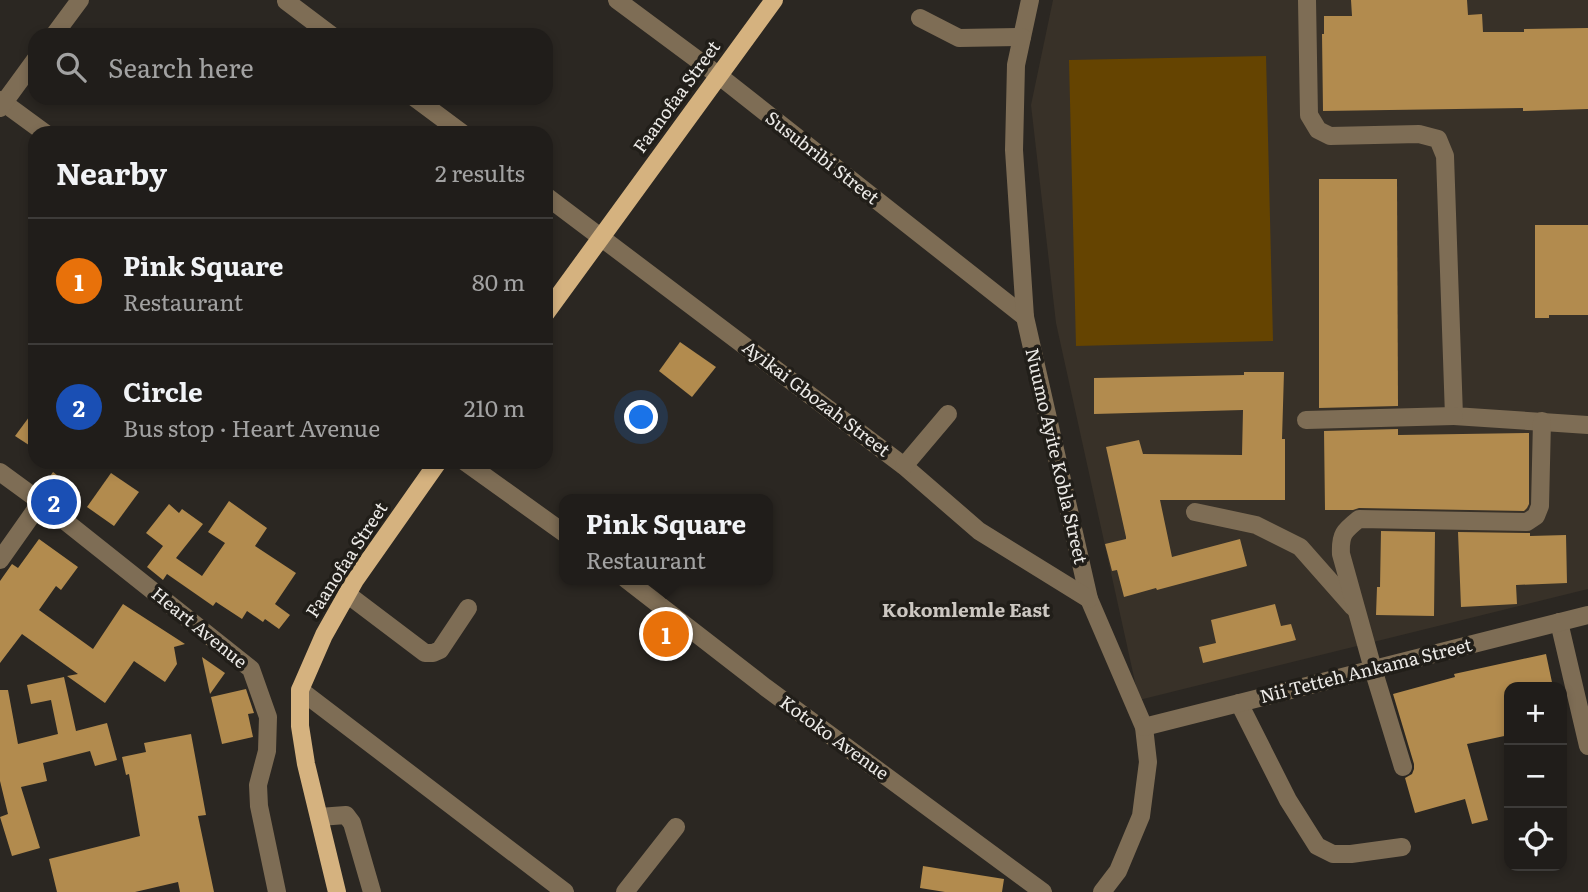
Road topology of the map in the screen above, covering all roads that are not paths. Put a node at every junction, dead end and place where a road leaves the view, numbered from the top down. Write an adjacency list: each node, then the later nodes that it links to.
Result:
1 (79, 0): 8 (street)
2 (617, 0): 12 (street, Susubribi Street)
3 (1030, 0): 10 (street, Nuumo Ayite Kobla Street)
4 (1307, 0): 22 (street)
5 (286, 1): 9 (street)
6 (770, 3): 12 (main road, Faanofaa Street)
7 (920, 18): 10 (street)
8 (59, 28)
9 (322, 28)
10 (1022, 37): 20 (street, Nuumo Ayite Kobla Street)
11 (28, 69): 13 (street)
12 (718, 75): 18 (main road, Faanofaa Street); 20 (street, Susubribi Street)
13 (1, 104): 15 (street)
14 (424, 105): 16 (street)
15 (34, 126)
16 (453, 126)
17 (553, 201): 18 (street, Ayikai Gbozah Street)
18 (601, 237): 19 (main road, Faanofaa Street); 26 (street, Ayikai Gbozah Street)
19 (553, 303)
20 (1025, 317): 36 (street, Nuumo Ayite Kobla Street)
21 (948, 414): 26 (street)
22 (1454, 416): 23 (street); 24 (street)
23 (1306, 420)
24 (1542, 421): 25 (street); 38 (street)
25 (1588, 425)
26 (904, 466): 36 (street, Ayikai Gbozah Street)
27 (433, 469): 35 (main road, Faanofaa Street)
28 (475, 469): 32 (street)
29 (0, 472): 30 (street, Heart Avenue)
30 (41, 502): 33 (street); 50 (street, Heart Avenue)
31 (1195, 512): 38 (street)
32 (559, 529)
33 (0, 560)
34 (633, 585): 55 (street, Kotoko Avenue)
35 (347, 594): 37 (street); 42 (main road, Faanofaa Street)
36 (1088, 599): 44 (street, Nuumo Ayite Kobla Street)
37 (468, 608)
38 (1357, 611): 41 (street)
39 (1588, 615): 40 (street, Nii Tetteh Ankama Street)
40 (1559, 622): 41 (street, Nii Tetteh Ankama Street); 45 (street)
41 (1373, 669): 43 (street, Nii Tetteh Ankama Street); 46 (street)
42 (300, 690): 47 (main road, Faanofaa Street); 53 (street)
43 (1239, 703): 44 (street, Nii Tetteh Ankama Street); 49 (street)
44 (1144, 727): 56 (street, Nuumo Ayite Kobla Street)
45 (1588, 746)
46 (1403, 767)
47 (319, 817): 51 (main road, Faanofaa Street); 52 (street)
48 (676, 827): 54 (street)
49 (1402, 847)
50 (277, 892)
51 (337, 892)
52 (372, 892)
53 (565, 892)
54 (625, 892)
55 (1043, 892)
56 (1102, 892)

